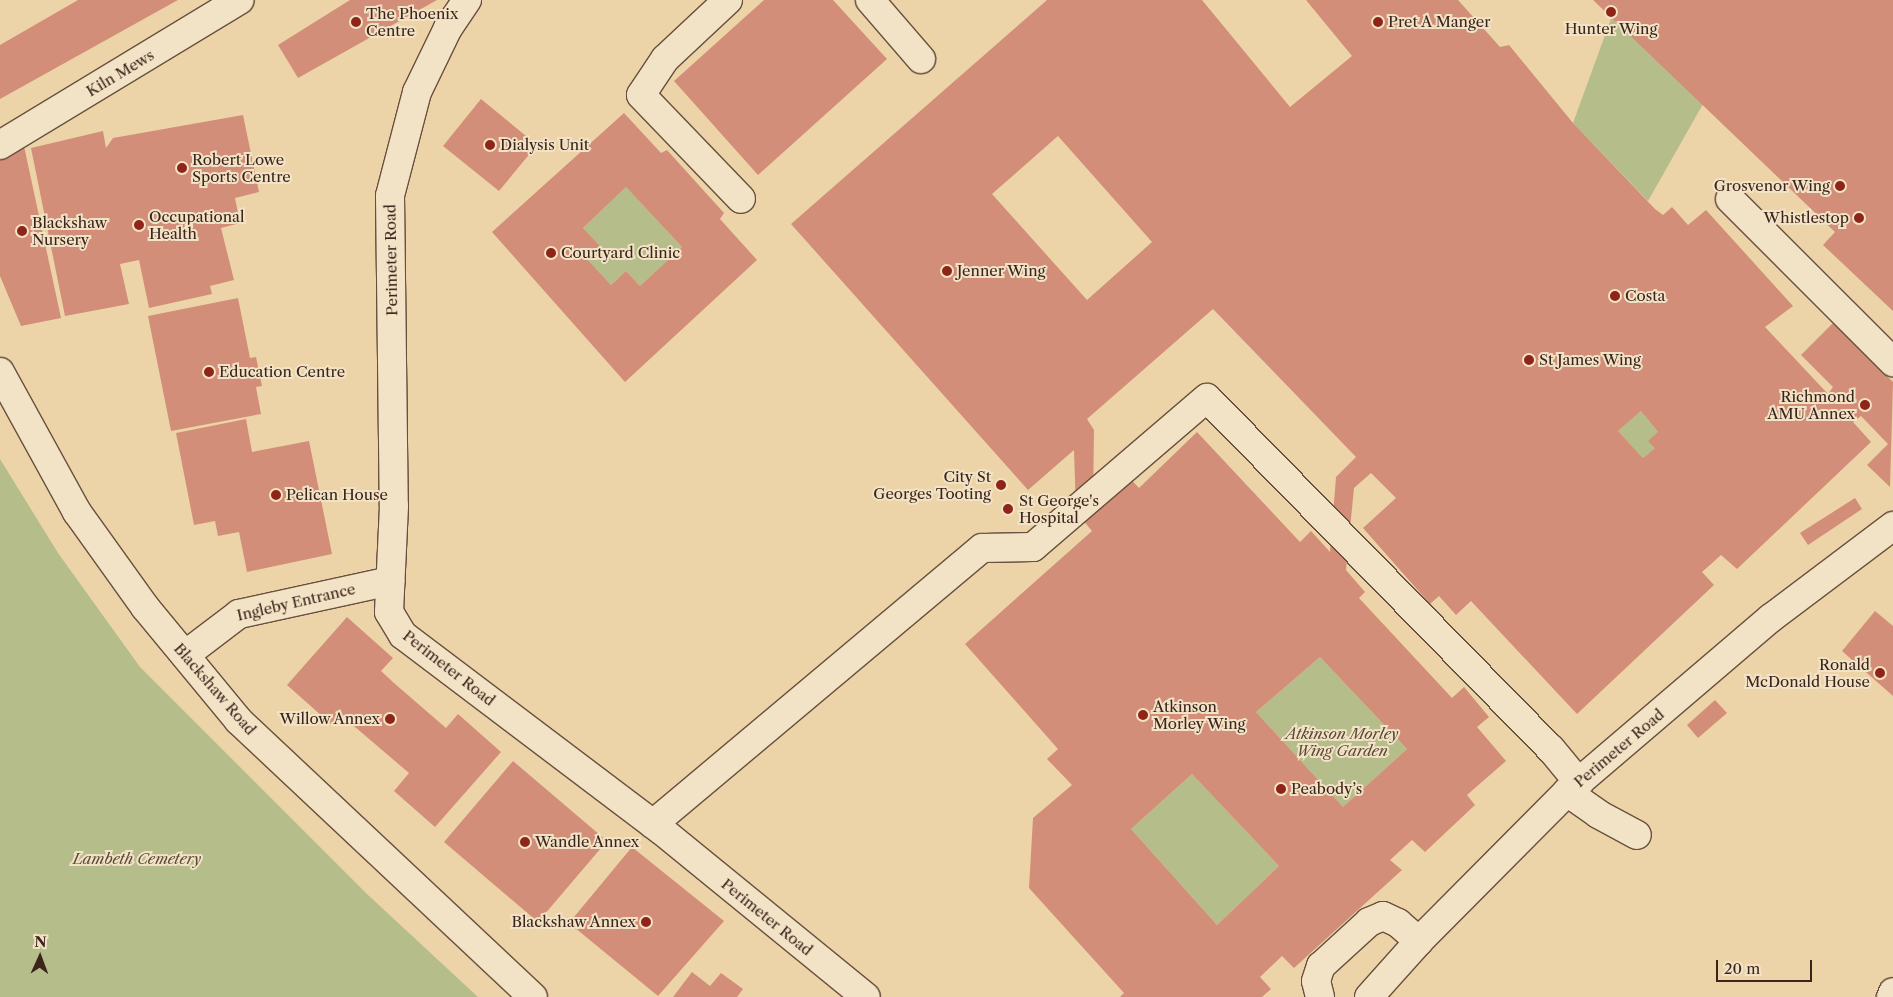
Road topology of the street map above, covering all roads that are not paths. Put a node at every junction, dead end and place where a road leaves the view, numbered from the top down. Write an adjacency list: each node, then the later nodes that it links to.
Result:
1 (239, 0): 6 (street, Kiln Mews)
2 (467, 0): 12 (street, Perimeter Road)
3 (728, 0): 7 (street)
4 (870, 0): 5 (street)
5 (920, 59)
6 (0, 145)
7 (741, 199)
8 (1730, 199): 9 (street)
9 (1893, 362)
10 (0, 372): 13 (street, Blackshaw Road)
11 (1893, 526): 14 (street, Perimeter Road)
12 (390, 581): 13 (street, Ingleby Entrance); 15 (street, Perimeter Road)
13 (185, 655): 19 (street, Blackshaw Road)
14 (1573, 787): 15 (street); 16 (street); 17 (street, Perimeter Road)
15 (653, 824): 20 (street, Perimeter Road)
16 (1638, 835)
17 (1419, 941): 21 (street); 22 (street, Perimeter Road)
18 (1893, 992): 23 (street)
19 (534, 997)
20 (866, 997)
21 (1320, 997)
22 (1369, 997)
23 (1891, 997)

